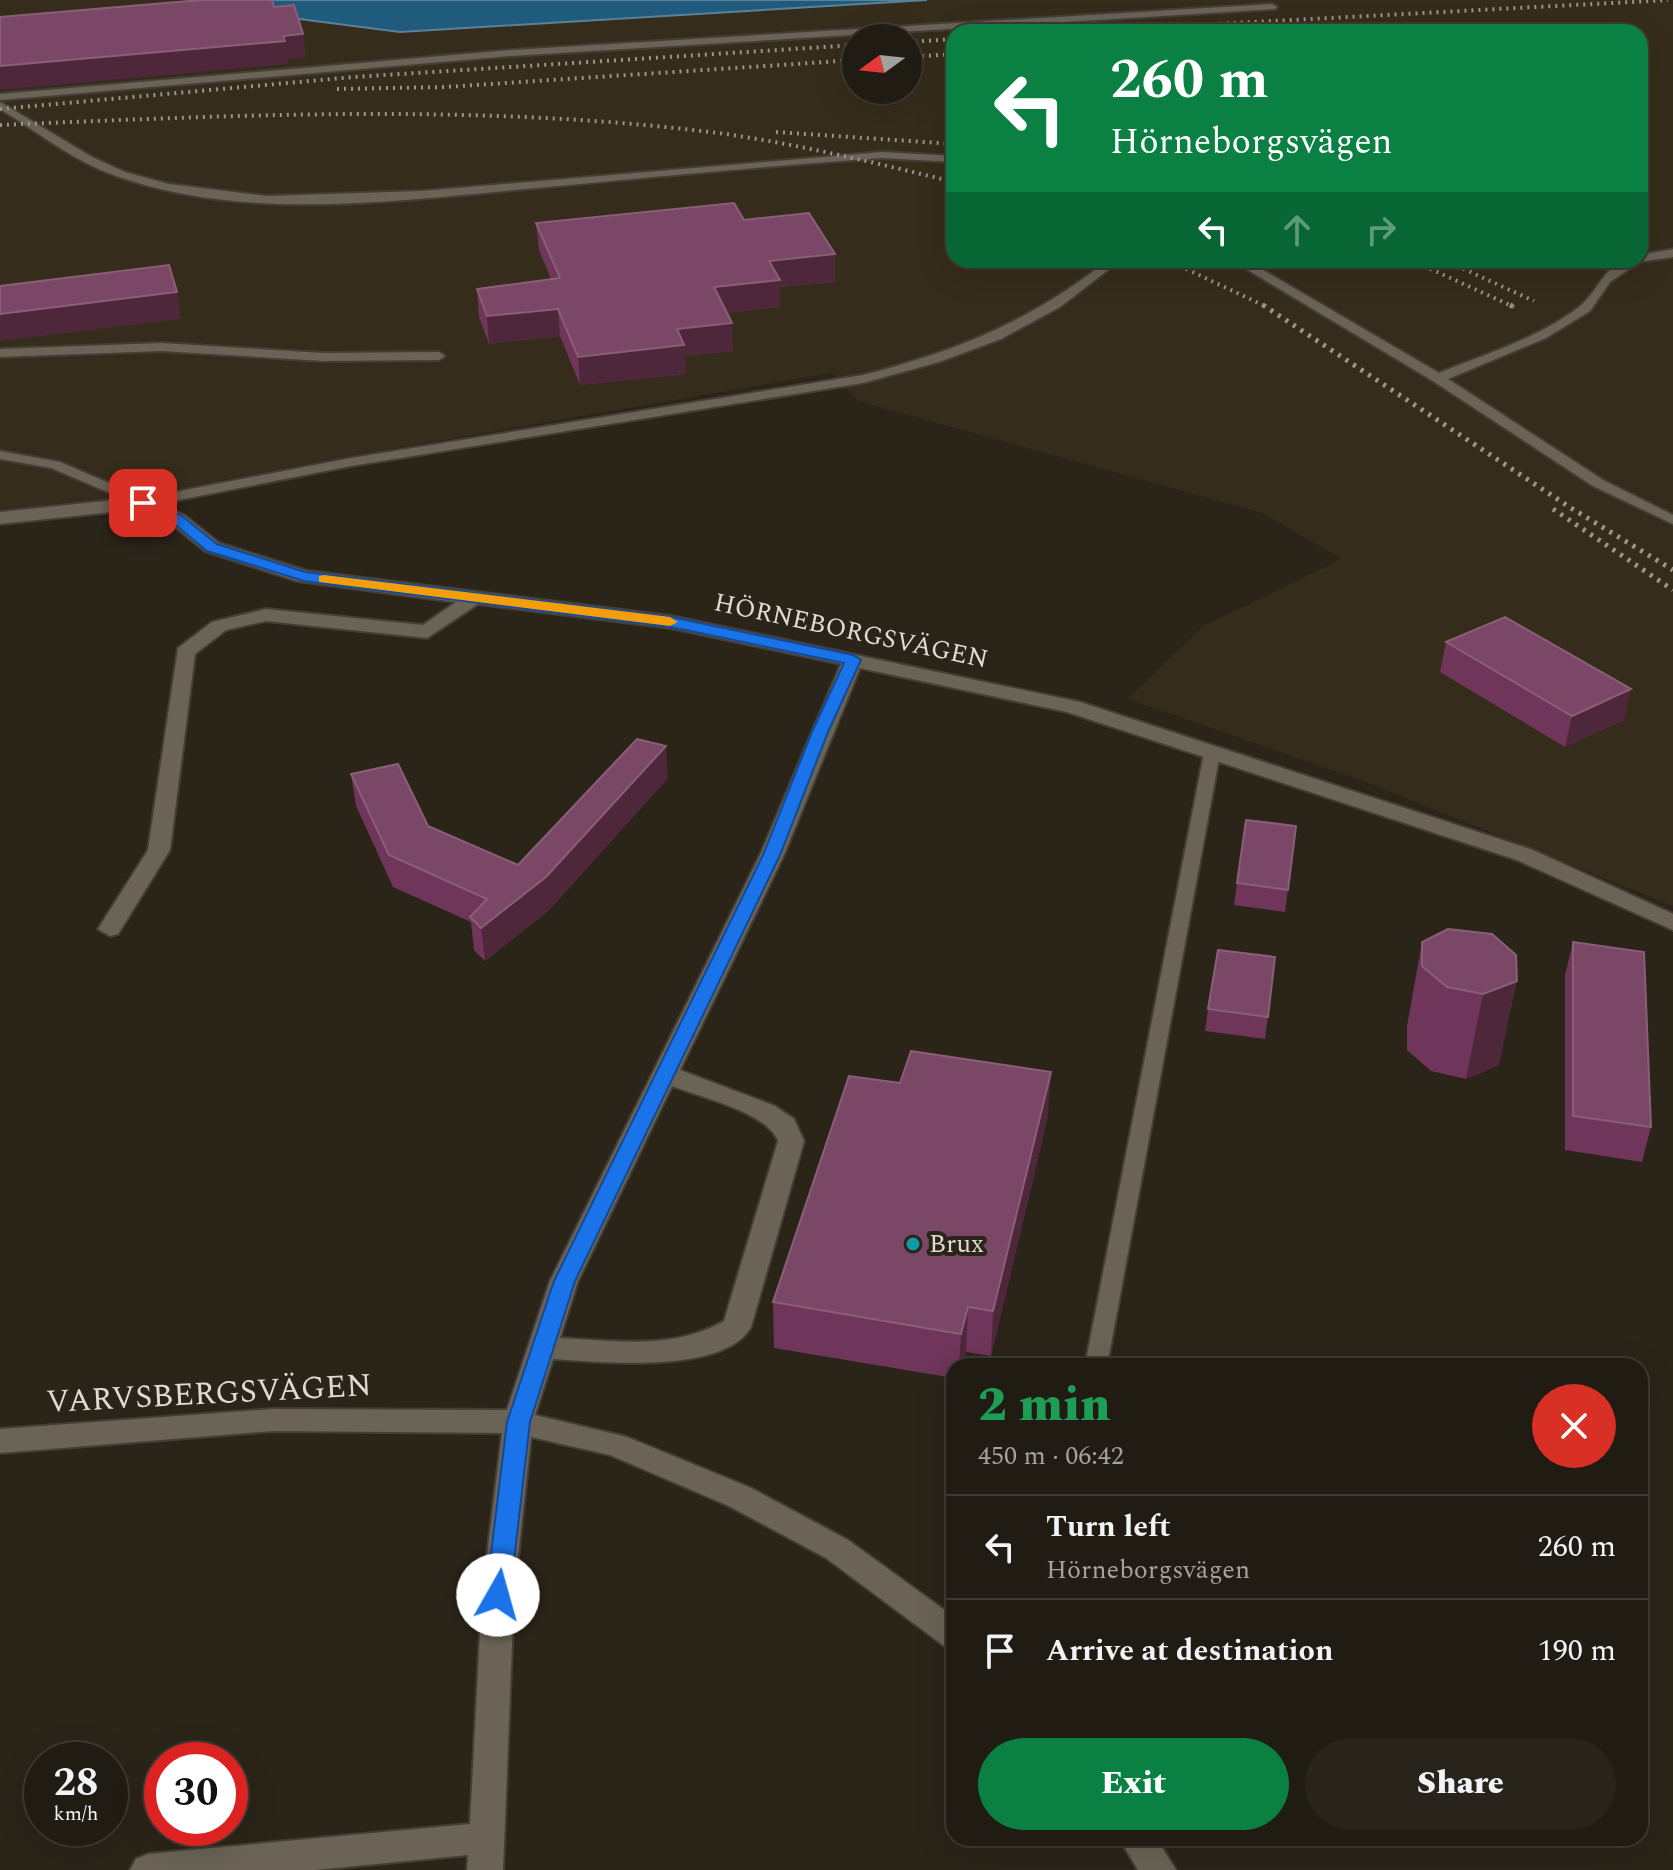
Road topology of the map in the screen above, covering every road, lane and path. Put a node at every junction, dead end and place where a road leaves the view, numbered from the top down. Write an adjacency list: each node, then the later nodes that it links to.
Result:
1 (1272, 7): 2 (lane)
2 (992, 24)
3 (946, 27): 4 (lane)
4 (0, 97)
5 (0, 105): 6 (lane)
6 (946, 158)
7 (1673, 253): 8 (lane)
8 (1648, 258)
9 (1105, 268): 16 (lane)
10 (1251, 268): 14 (lane)
11 (1625, 268): 14 (lane)
12 (0, 353): 13 (lane)
13 (439, 356)
14 (1438, 378): 18 (lane)
15 (0, 455): 16 (lane)
16 (143, 503): 17 (street); 19 (street, HÖRNEBORGSVÄGEN)
17 (0, 518)
18 (1673, 520)
19 (474, 598): 20 (street, HÖRNEBORGSVÄGEN); 23 (street)
20 (853, 660): 21 (street, HÖRNEBORGSVÄGEN); 24 (street)
21 (1212, 753): 22 (street, HÖRNEBORGSVÄGEN); 26 (lane)
22 (1673, 923)
23 (110, 929)
24 (665, 1074): 25 (street); 25 (street)
25 (543, 1348): 27 (street)
26 (1098, 1358)
27 (518, 1422): 28 (street, VARVSBERGSVÄGEN); 29 (street, VARVSBERGSVÄGEN); 31 (street)
28 (0, 1441)
29 (946, 1629)
30 (1142, 1846): 33 (street)
31 (485, 1854): 32 (street)
32 (148, 1870)
33 (1158, 1870)

